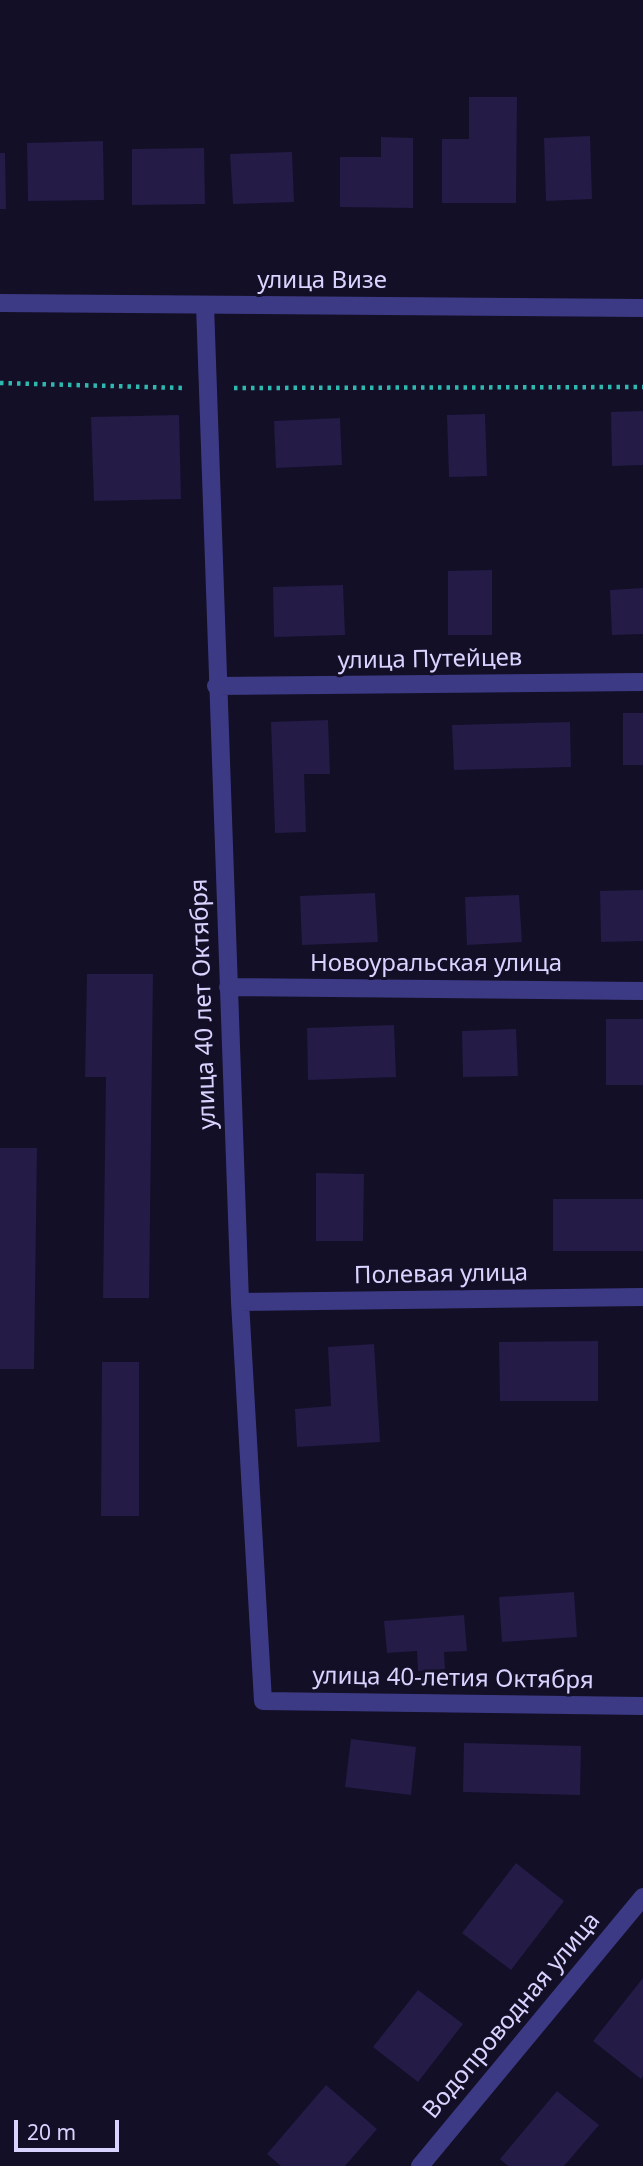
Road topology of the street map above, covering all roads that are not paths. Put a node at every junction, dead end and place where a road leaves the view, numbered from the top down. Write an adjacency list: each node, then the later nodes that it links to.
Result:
1 (0, 303): 2 (street, улица Визе)
2 (205, 304): 3 (street, улица Визе); 5 (street, улица 40 лет Октября)
3 (643, 308)
4 (643, 682): 5 (street, улица Путейцев)
5 (216, 686): 6 (street, улица 40 лет Октября)
6 (228, 987): 7 (street, Новоуральская улица); 9 (street, улица 40 лет Октября)
7 (643, 991)
8 (643, 1297): 9 (street, Полевая улица)
9 (240, 1302): 10 (street, улица 40 лет Октября)
10 (263, 1701): 11 (street, улица 40-летия Октября)
11 (643, 1706)
12 (643, 1897): 13 (street, Водопроводная улица)
13 (420, 2166)

